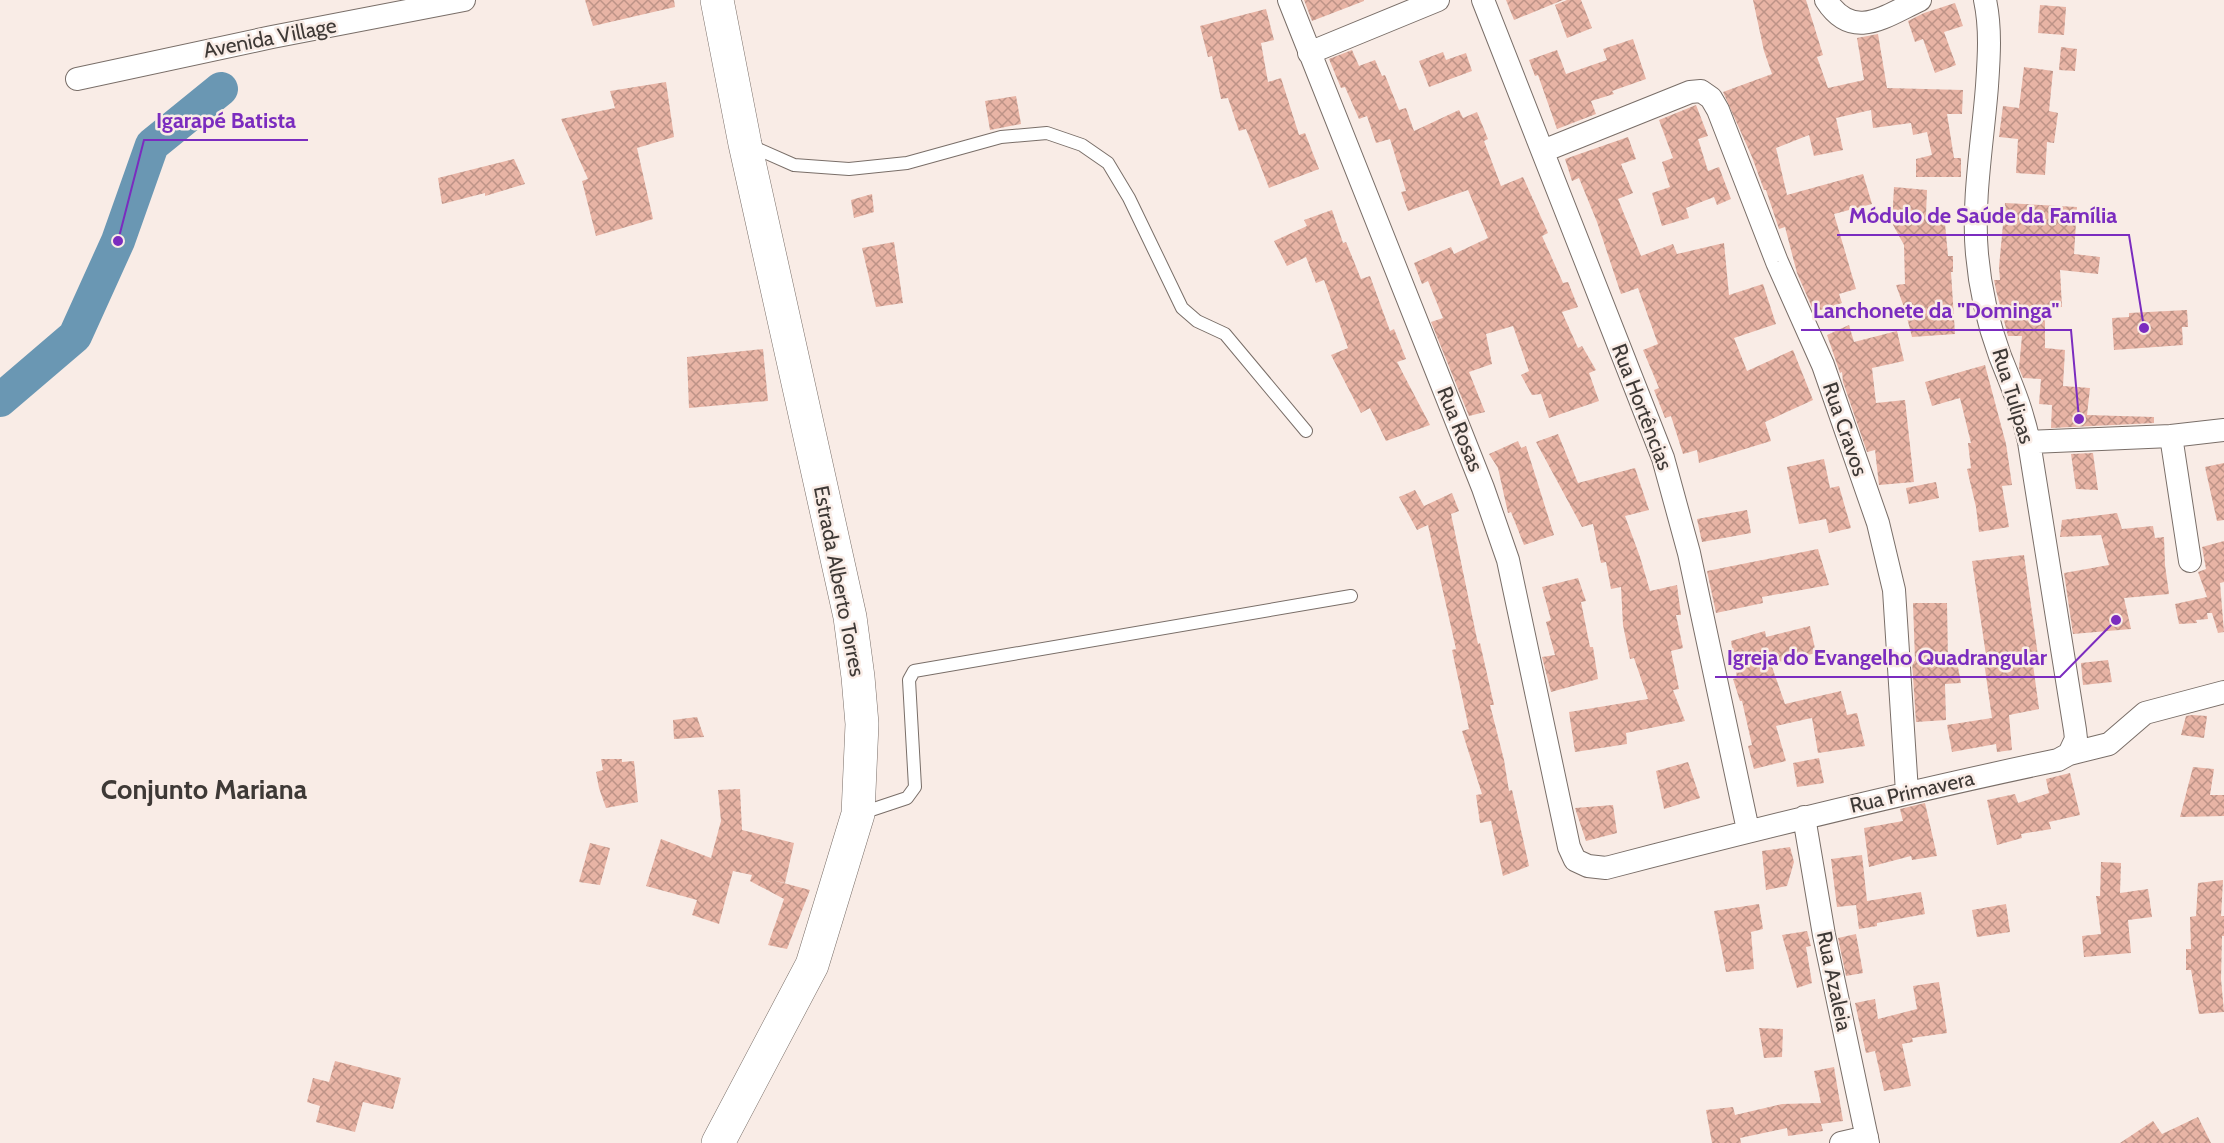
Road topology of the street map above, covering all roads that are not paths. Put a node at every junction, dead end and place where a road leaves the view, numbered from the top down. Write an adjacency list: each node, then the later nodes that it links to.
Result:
1 (464, 0): 10 (street, Avenida Village)
2 (717, 0): 11 (street, Estrada Alberto Torres)
3 (1289, 0): 9 (street, Rua Rosas)
4 (1438, 0): 9 (street)
5 (1483, 0): 12 (street, Rua Hortências)
6 (1826, 0): 7 (street)
7 (1920, 0)
8 (1985, 0): 16 (street, Rua Tulipas)
9 (1309, 53): 25 (street, Rua Rosas)
10 (77, 79)
11 (745, 144): 14 (lane); 22 (street, Estrada Alberto Torres)
12 (1543, 151): 21 (street, Rua Cravos); 24 (street, Rua Hortências)
13 (2224, 430): 15 (street)
14 (1306, 431)
15 (2171, 436): 16 (street); 17 (street)
16 (2029, 442): 20 (street, Rua Tulipas)
17 (2190, 561)
18 (1351, 596): 22 (lane)
19 (2224, 692): 20 (street, Rua Primavera)
20 (2069, 754): 21 (street, Rua Primavera)
21 (1907, 792): 23 (street, Rua Primavera)
22 (858, 814): 27 (street, Estrada Alberto Torres)
23 (1804, 817): 24 (street, Rua Primavera); 26 (street, Rua Azaleia)
24 (1748, 831): 25 (street, Rua Primavera)
25 (1588, 866)
26 (1868, 1140): 28 (street)
27 (718, 1143)
28 (1841, 1143)

